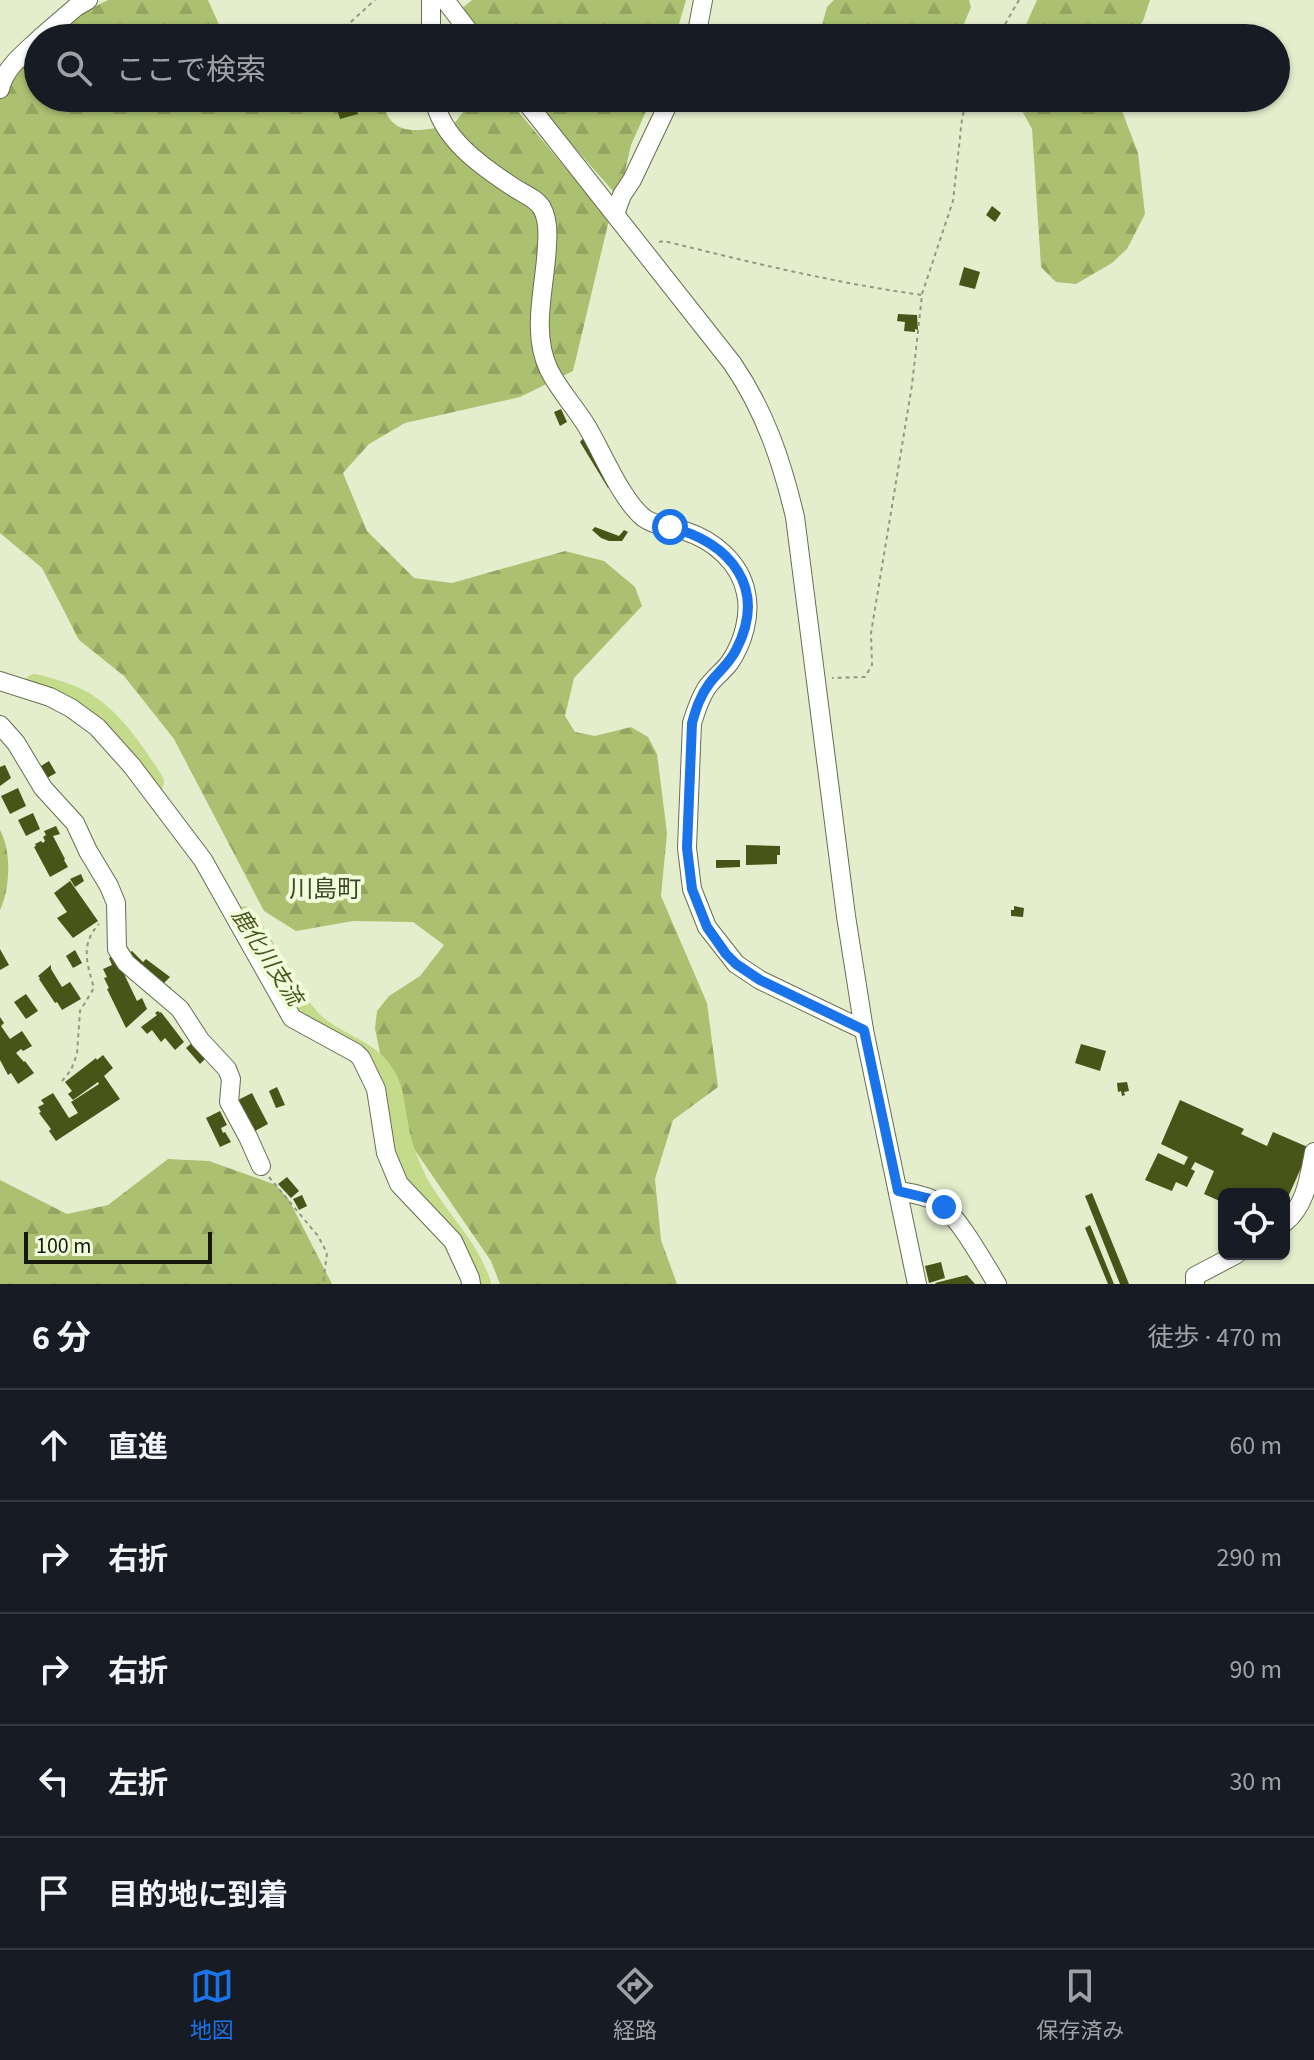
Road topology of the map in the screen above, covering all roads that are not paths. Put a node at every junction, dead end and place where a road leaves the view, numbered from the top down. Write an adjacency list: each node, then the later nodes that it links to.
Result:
1 (88, 0): 5 (street)
2 (431, 0): 6 (street)
3 (445, 0): 7 (street)
4 (703, 0): 8 (street)
5 (56, 24)
6 (431, 24)
7 (463, 24)
8 (699, 24)
9 (24, 53): 10 (street)
10 (0, 89)
11 (438, 112): 17 (street)
12 (534, 112): 14 (street)
13 (664, 112): 14 (street)
14 (615, 214): 17 (street)
15 (0, 681): 24 (street)
16 (0, 725): 19 (street)
17 (864, 1030): 20 (street)
18 (1314, 1152): 21 (street)
19 (261, 1166)
20 (898, 1191): 25 (street); 26 (street)
21 (1290, 1218)
22 (1227, 1260): 23 (street)
23 (1195, 1280)
24 (471, 1284)
25 (917, 1284)
26 (997, 1284)

